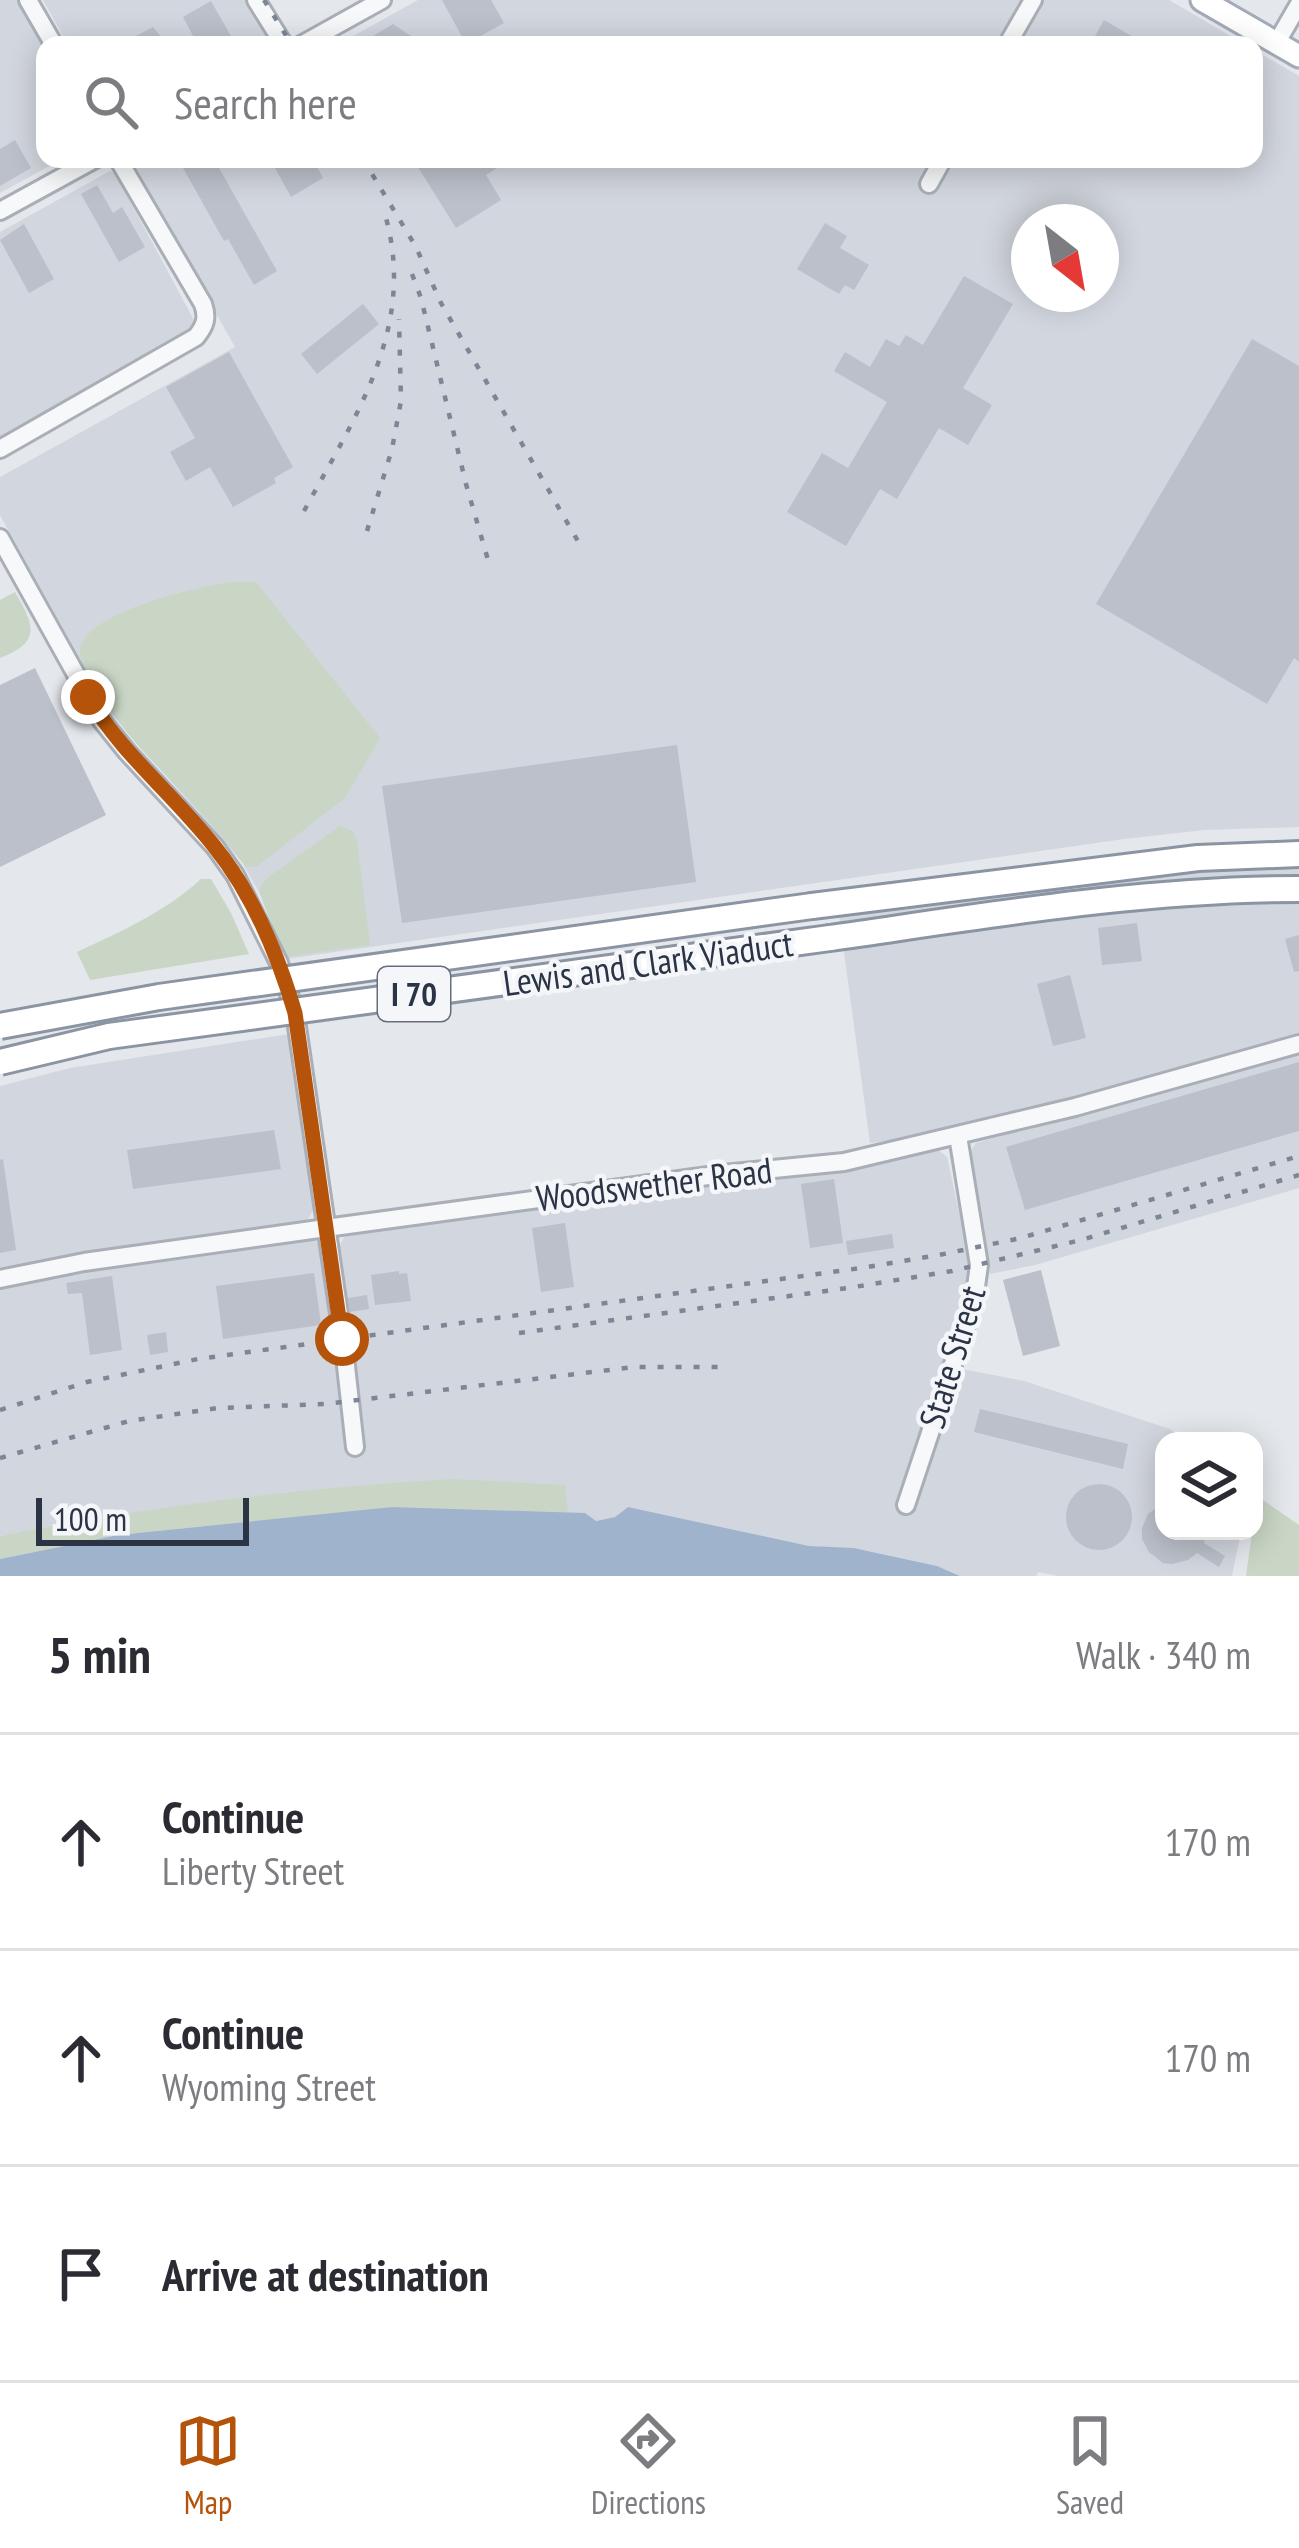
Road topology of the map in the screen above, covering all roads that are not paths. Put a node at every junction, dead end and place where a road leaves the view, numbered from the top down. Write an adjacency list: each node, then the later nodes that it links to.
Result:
1 (28, 0): 7 (street)
2 (256, 0): 8 (street)
3 (382, 0): 9 (street)
4 (1033, 0): 10 (street)
5 (1202, 0): 11 (main road)
6 (1299, 4): 11 (street)
7 (49, 36)
8 (278, 36)
9 (317, 36)
10 (1012, 36)
11 (1277, 42): 12 (main road)
12 (1299, 56)
13 (78, 168): 17 (street)
14 (123, 168): 18 (street)
15 (938, 168): 16 (street)
16 (928, 184)
17 (0, 212)
18 (0, 448)
19 (0, 538): 26 (street)
20 (1299, 854): 22 (highway, Lewis and Clark Viaduct / I 70, bridge)
21 (1299, 890): 24 (highway, Lewis and Clark Viaduct / I 70, bridge)
22 (0, 1026)
23 (1299, 1044): 25 (street, Woodswether Road)
24 (0, 1062)
25 (958, 1136): 26 (street, Woodswether Road); 29 (street, State Street)
26 (326, 1228): 27 (street, Woodswether Road); 28 (street)
27 (0, 1279)
28 (356, 1447)
29 (906, 1505)

